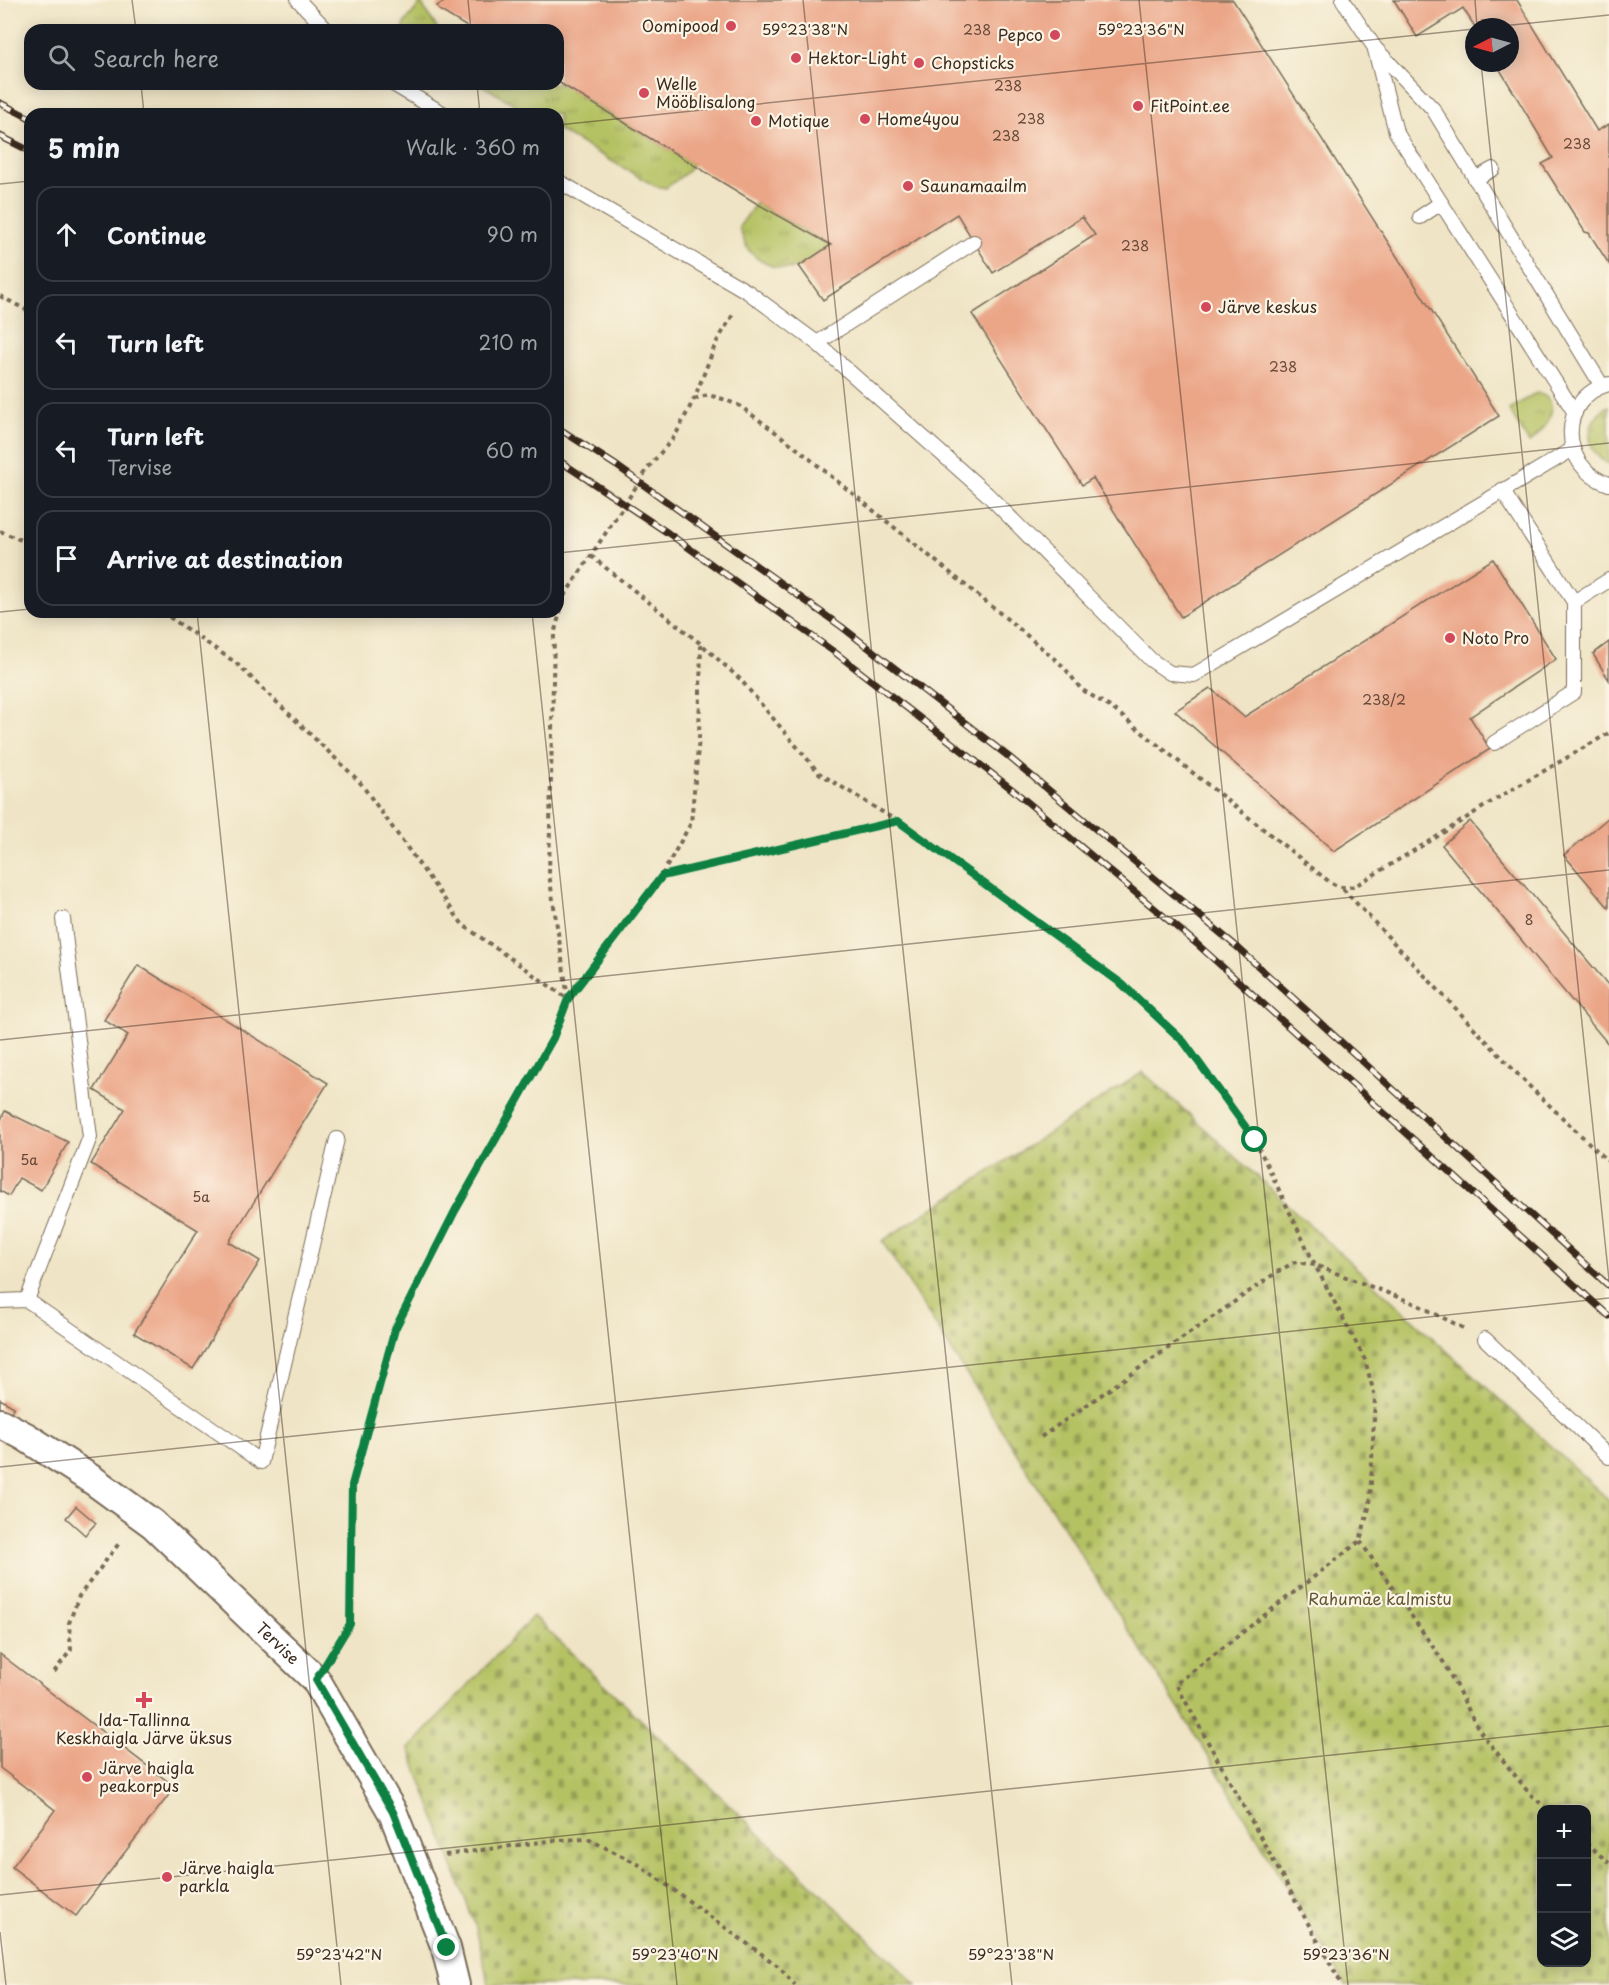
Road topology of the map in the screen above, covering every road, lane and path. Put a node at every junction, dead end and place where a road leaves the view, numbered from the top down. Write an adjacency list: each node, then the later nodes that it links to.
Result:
1 (297, 0): 3 (lane)
2 (1343, 0): 4 (lane)
3 (321, 24)
4 (1375, 48): 8 (lane); 10 (lane)
5 (403, 90): 6 (lane)
6 (434, 108)
7 (1493, 169): 8 (lane)
8 (1475, 179): 17 (lane)
9 (564, 185): 13 (lane)
10 (1441, 203): 11 (lane); 18 (lane)
11 (1420, 217)
12 (974, 242): 16 (lane)
13 (748, 292): 16 (lane); 24 (path)
14 (0, 297): 15 (path)
15 (24, 309)
16 (817, 343): 21 (lane)
17 (1605, 385): 18 (lane)
18 (1575, 413): 19 (lane)
19 (1573, 449): 20 (lane); 21 (lane)
20 (1609, 484)
21 (1502, 490): 28 (lane)
22 (0, 531): 23 (path)
23 (24, 541)
24 (591, 556): 26 (path); 31 (path)
25 (1609, 580): 28 (lane)
26 (565, 595): 27 (path)
27 (564, 599)
28 (1574, 602): 32 (lane)
29 (171, 618): 37 (path)
30 (559, 618): 37 (path)
31 (701, 644): 33 (path); 34 (path)
32 (1494, 742)
33 (898, 821): 34 (path); 40 (path)
34 (662, 876): 37 (path)
35 (1343, 889): 39 (path)
36 (63, 919): 41 (lane)
37 (568, 999): 50 (path)
38 (337, 1139): 41 (lane)
39 (1609, 1162)
40 (1315, 1265): 43 (path); 45 (path); 48 (path)
41 (27, 1300): 42 (lane)
42 (0, 1301)
43 (1485, 1339): 46 (lane)
44 (0, 1423): 50 (street, Tervise)
45 (1041, 1437)
46 (1609, 1457)
47 (114, 1538): 49 (path)
48 (1360, 1541): 51 (path); 57 (path)
49 (54, 1672)
50 (316, 1680): 53 (street, Tervise)
51 (1543, 1805)
52 (1591, 1847): 54 (path)
53 (411, 1858): 55 (street, Tervise); 56 (path)
54 (1609, 1863)
55 (455, 1985)
56 (795, 1985)
57 (1342, 1985)

